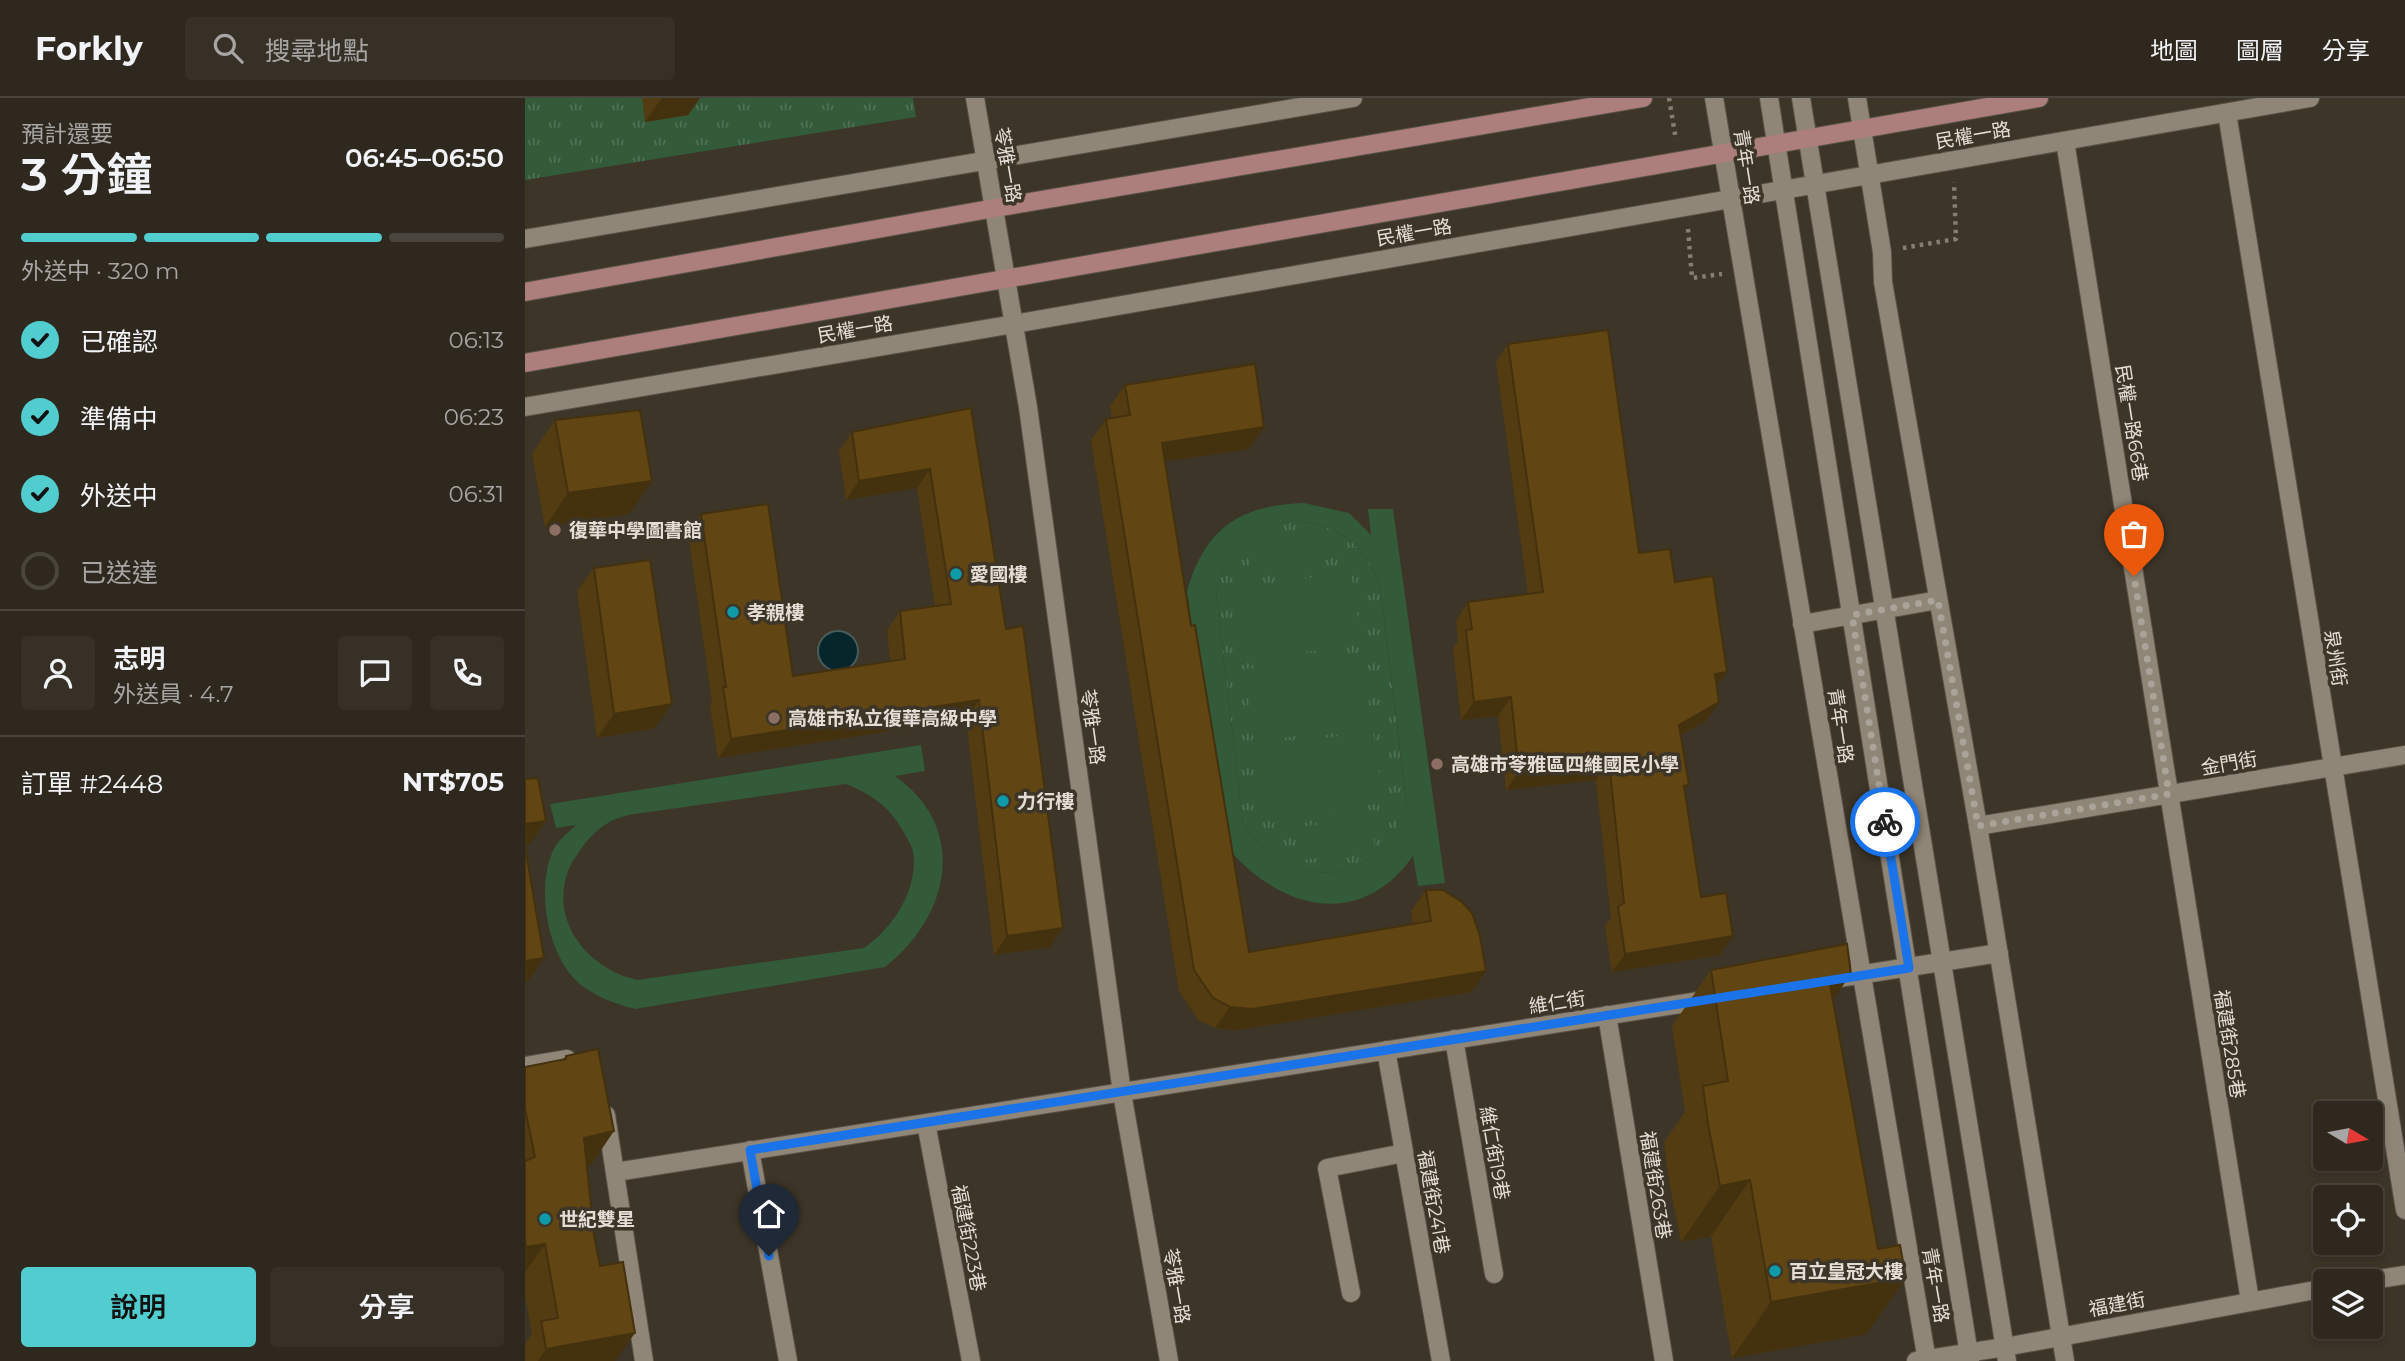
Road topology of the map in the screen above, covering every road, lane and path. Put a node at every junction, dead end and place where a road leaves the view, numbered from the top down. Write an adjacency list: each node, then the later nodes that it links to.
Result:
1 (975, 98): 17 (street, 苓雅一路)
2 (1353, 98): 10 (street)
3 (1643, 98): 22 (main road)
4 (1714, 98): 16 (street, 青年一路)
5 (1769, 98): 15 (street, 青年一路)
6 (1801, 98): 13 (street)
7 (1857, 98): 12 (street)
8 (2039, 98): 12 (main road, 民權一路)
9 (2310, 98): 11 (street, 民權一路)
10 (1263, 105): 17 (street)
11 (2227, 113): 14 (street, 民權一路); 34 (street, 泉州街)
12 (1862, 130): 13 (main road, 民權一路); 18 (street)
13 (1808, 138): 15 (main road, 民權一路); 19 (street)
14 (2065, 141): 18 (street, 民權一路); 35 (street, 民權一路66巷)
15 (1777, 144): 16 (main road, 民權一路); 20 (street, 青年一路)
16 (1724, 153): 21 (street, 青年一路); 24 (main road, 民權一路)
17 (987, 160): 22 (street, 苓雅一路); 23 (street)
18 (1869, 174): 19 (street, 民權一路); 29 (street)
19 (1815, 184): 20 (street, 民權一路); 30 (street)
20 (1784, 190): 21 (street, 民權一路); 31 (street, 青年一路)
21 (1731, 198): 26 (street, 民權一路); 32 (street, 青年一路)
22 (995, 208): 24 (street, 苓雅一路); 25 (main road)
23 (525, 239)
24 (1006, 280): 26 (street, 苓雅一路); 27 (main road, 民權一路)
25 (525, 292)
26 (1014, 324): 28 (street, 民權一路); 48 (street, 苓雅一路)
27 (525, 363)
28 (525, 407)
29 (1938, 600): 30 (street); 36 (street)
30 (1885, 610): 31 (street); 38 (street)
31 (1852, 615): 32 (street); 39 (street, 青年一路)
32 (1802, 624): 40 (street, 青年一路)
33 (2405, 755): 34 (street, 金門街)
34 (2333, 767): 35 (street, 金門街); 54 (street, 泉州街)
35 (2169, 794): 36 (street, 金門街); 60 (street, 福建街285巷)
36 (1978, 826): 37 (street)
37 (1999, 954): 38 (street); 61 (street)
38 (1943, 962): 39 (street); 62 (street)
39 (1909, 968): 40 (street); 63 (street, 青年一路)
40 (1862, 975): 41 (street); 64 (street, 青年一路)
41 (1808, 983)
42 (1728, 996): 43 (street, 維仁街)
43 (1607, 1015): 44 (street, 維仁街); 70 (street, 福建街263巷)
44 (1454, 1039): 45 (street, 維仁街); 55 (street, 維仁街19巷)
45 (1386, 1050): 48 (street, 維仁街); 52 (street, 福建街241巷)
46 (584, 1056): 47 (street)
47 (525, 1066)
48 (1122, 1093): 50 (street, 維仁街); 68 (street, 苓雅一路)
49 (603, 1094): 53 (street)
50 (926, 1123): 51 (street, 維仁街); 67 (street, 福建街223巷)
51 (750, 1150): 53 (street, 維仁街); 66 (street)
52 (1404, 1153): 59 (street); 69 (street, 福建街241巷)
53 (616, 1172): 65 (street)
54 (2405, 1210)
55 (1494, 1274)
56 (2405, 1275): 57 (street)
57 (2383, 1278)
58 (2313, 1290): 60 (street, 福建街)
59 (1351, 1293)
60 (2249, 1301): 61 (street, 福建街)
61 (2061, 1336): 62 (street, 福建街); 71 (street)
62 (2006, 1354): 63 (street, 福建街)
63 (1970, 1357): 64 (street, 福建街)
64 (1923, 1360)
65 (644, 1361)
66 (788, 1361)
67 (971, 1361)
68 (1169, 1361)
69 (1441, 1361)
70 (1664, 1361)
71 (2065, 1361)

